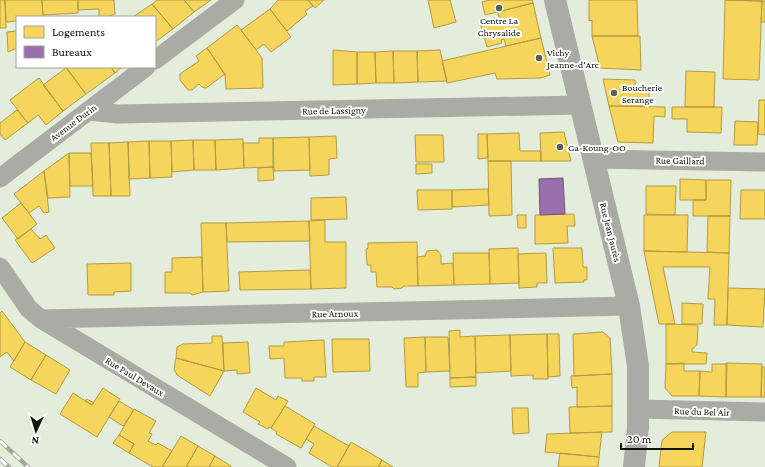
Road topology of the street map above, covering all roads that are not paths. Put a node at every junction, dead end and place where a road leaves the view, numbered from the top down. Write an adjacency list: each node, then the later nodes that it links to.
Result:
1 (235, 0): 3 (street)
2 (555, 0): 5 (street, Rue Jean Jaurès)
3 (156, 59)
4 (145, 68): 6 (street, Avenue Durin)
5 (580, 106): 6 (street, Rue de Lassigny); 7 (street, Rue Jean Jaurès)
6 (88, 111): 9 (street, Avenue Durin)
7 (594, 159): 8 (street, Rue Gaillard); 11 (street, Rue Jean Jaurès)
8 (765, 162)
9 (0, 178)
10 (0, 267): 12 (street, Rue Paul Devaux)
11 (630, 306): 12 (street, Rue Arnoux); 13 (street, Rue Jean Jaurès)
12 (41, 319): 15 (street, Rue Paul Devaux)
13 (639, 409): 14 (street, Rue du Bel Air); 16 (street, Rue Jean Jaurès)
14 (765, 412)
15 (287, 467)
16 (634, 467)

